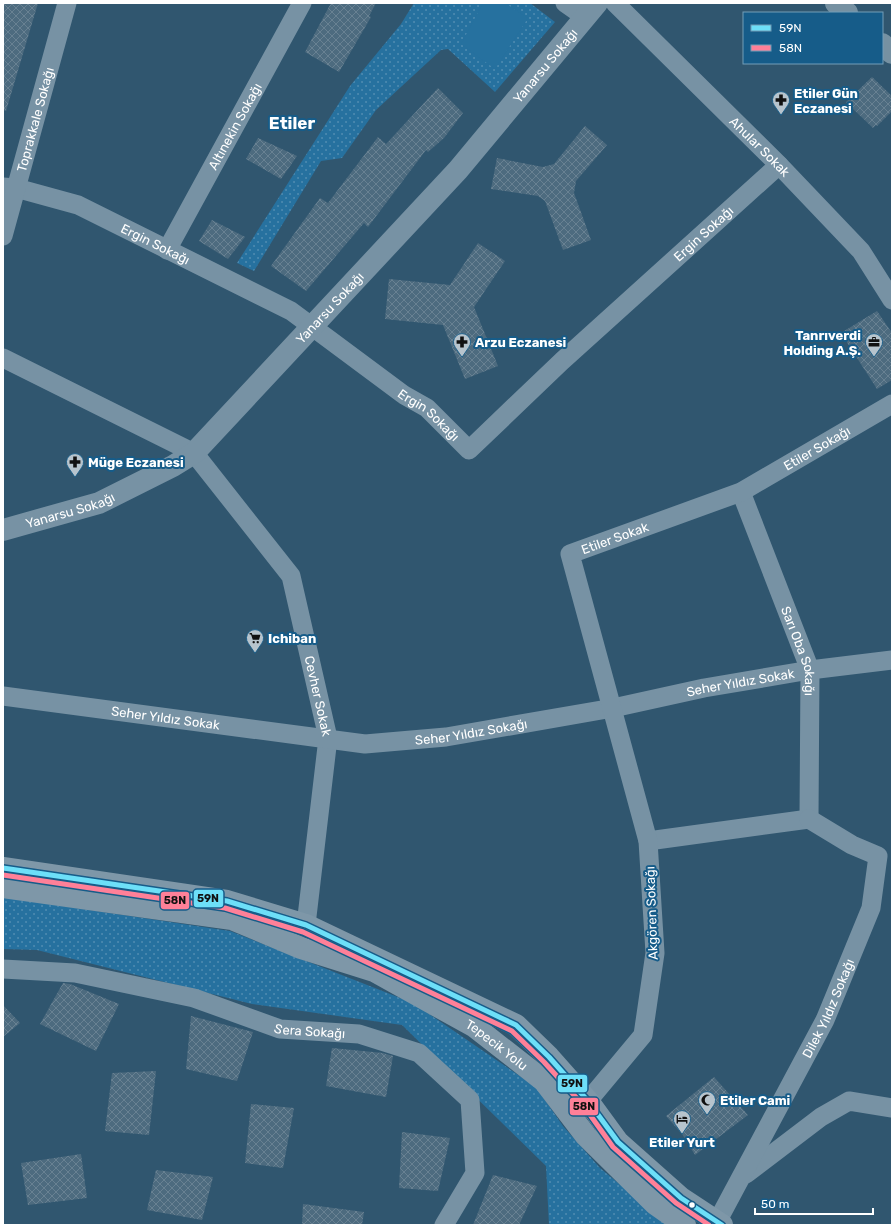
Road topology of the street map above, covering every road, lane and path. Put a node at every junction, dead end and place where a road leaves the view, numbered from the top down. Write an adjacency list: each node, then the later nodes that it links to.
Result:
1 (68, 3): 12 (street, Toprakkale Sokağı)
2 (302, 3): 14 (street, Altınekin Sokağı)
3 (565, 3): 6 (street)
4 (615, 3): 10 (street, Ahular Sokak)
5 (836, 3): 7 (main road)
6 (591, 10): 16 (street, Yanarsu Sokağı)
7 (846, 12)
8 (883, 45): 9 (main road)
9 (892, 53)
10 (779, 165): 15 (street, Ahular Sokak); 16 (street, Ergin Sokağı)
11 (3, 173): 12 (street)
12 (10, 187): 13 (street, Toprakkale Sokağı); 14 (street, Ergin Sokağı)
13 (3, 236)
14 (167, 250): 16 (street, Ergin Sokağı)
15 (892, 300)
16 (313, 326): 19 (street, Yanarsu Sokağı)
17 (3, 359): 19 (street)
18 (892, 404): 20 (street, Etiler Sokağı)
19 (194, 453): 21 (street, Yanarsu Sokağı); 26 (street, Cevher Sokak)
20 (741, 492): 23 (street, Sarı Oba Sokağı); 25 (street, Etiler Sokak)
21 (3, 530)
22 (892, 660): 23 (street, Seher Yıldız Sokak)
23 (810, 670): 25 (street, Seher Yıldız Sokak); 27 (street, Sarı Oba Sokağı)
24 (3, 696): 26 (street, Seher Yıldız Sokak)
25 (613, 708): 26 (street, Seher Yıldız Sokağı); 28 (street, Akgören Sokağı)
26 (328, 738): 31 (street, Cevher Sokak)
27 (809, 819): 28 (street); 37 (street, Dilek Yıldız Sokağı)
28 (648, 841): 34 (street, Akgören Sokağı)
29 (3, 868): 31 (main road, Tepecik Yolu)
30 (3, 886): 32 (main road, Tepecik Yolu)
31 (306, 925): 32 (main road); 34 (main road, Tepecik Yolu)
32 (301, 948): 36 (main road, Tepecik Yolu)
33 (3, 969): 39 (street, Sera Sokağı)
34 (588, 1101): 36 (main road); 38 (main road, Tepecik Yolu)
35 (892, 1108): 37 (street)
36 (572, 1118): 40 (main road, Tepecik Yolu)
37 (741, 1177): 38 (street, Dilek Yıldız Sokağı)
38 (718, 1224)
39 (444, 1225)
40 (685, 1225)

